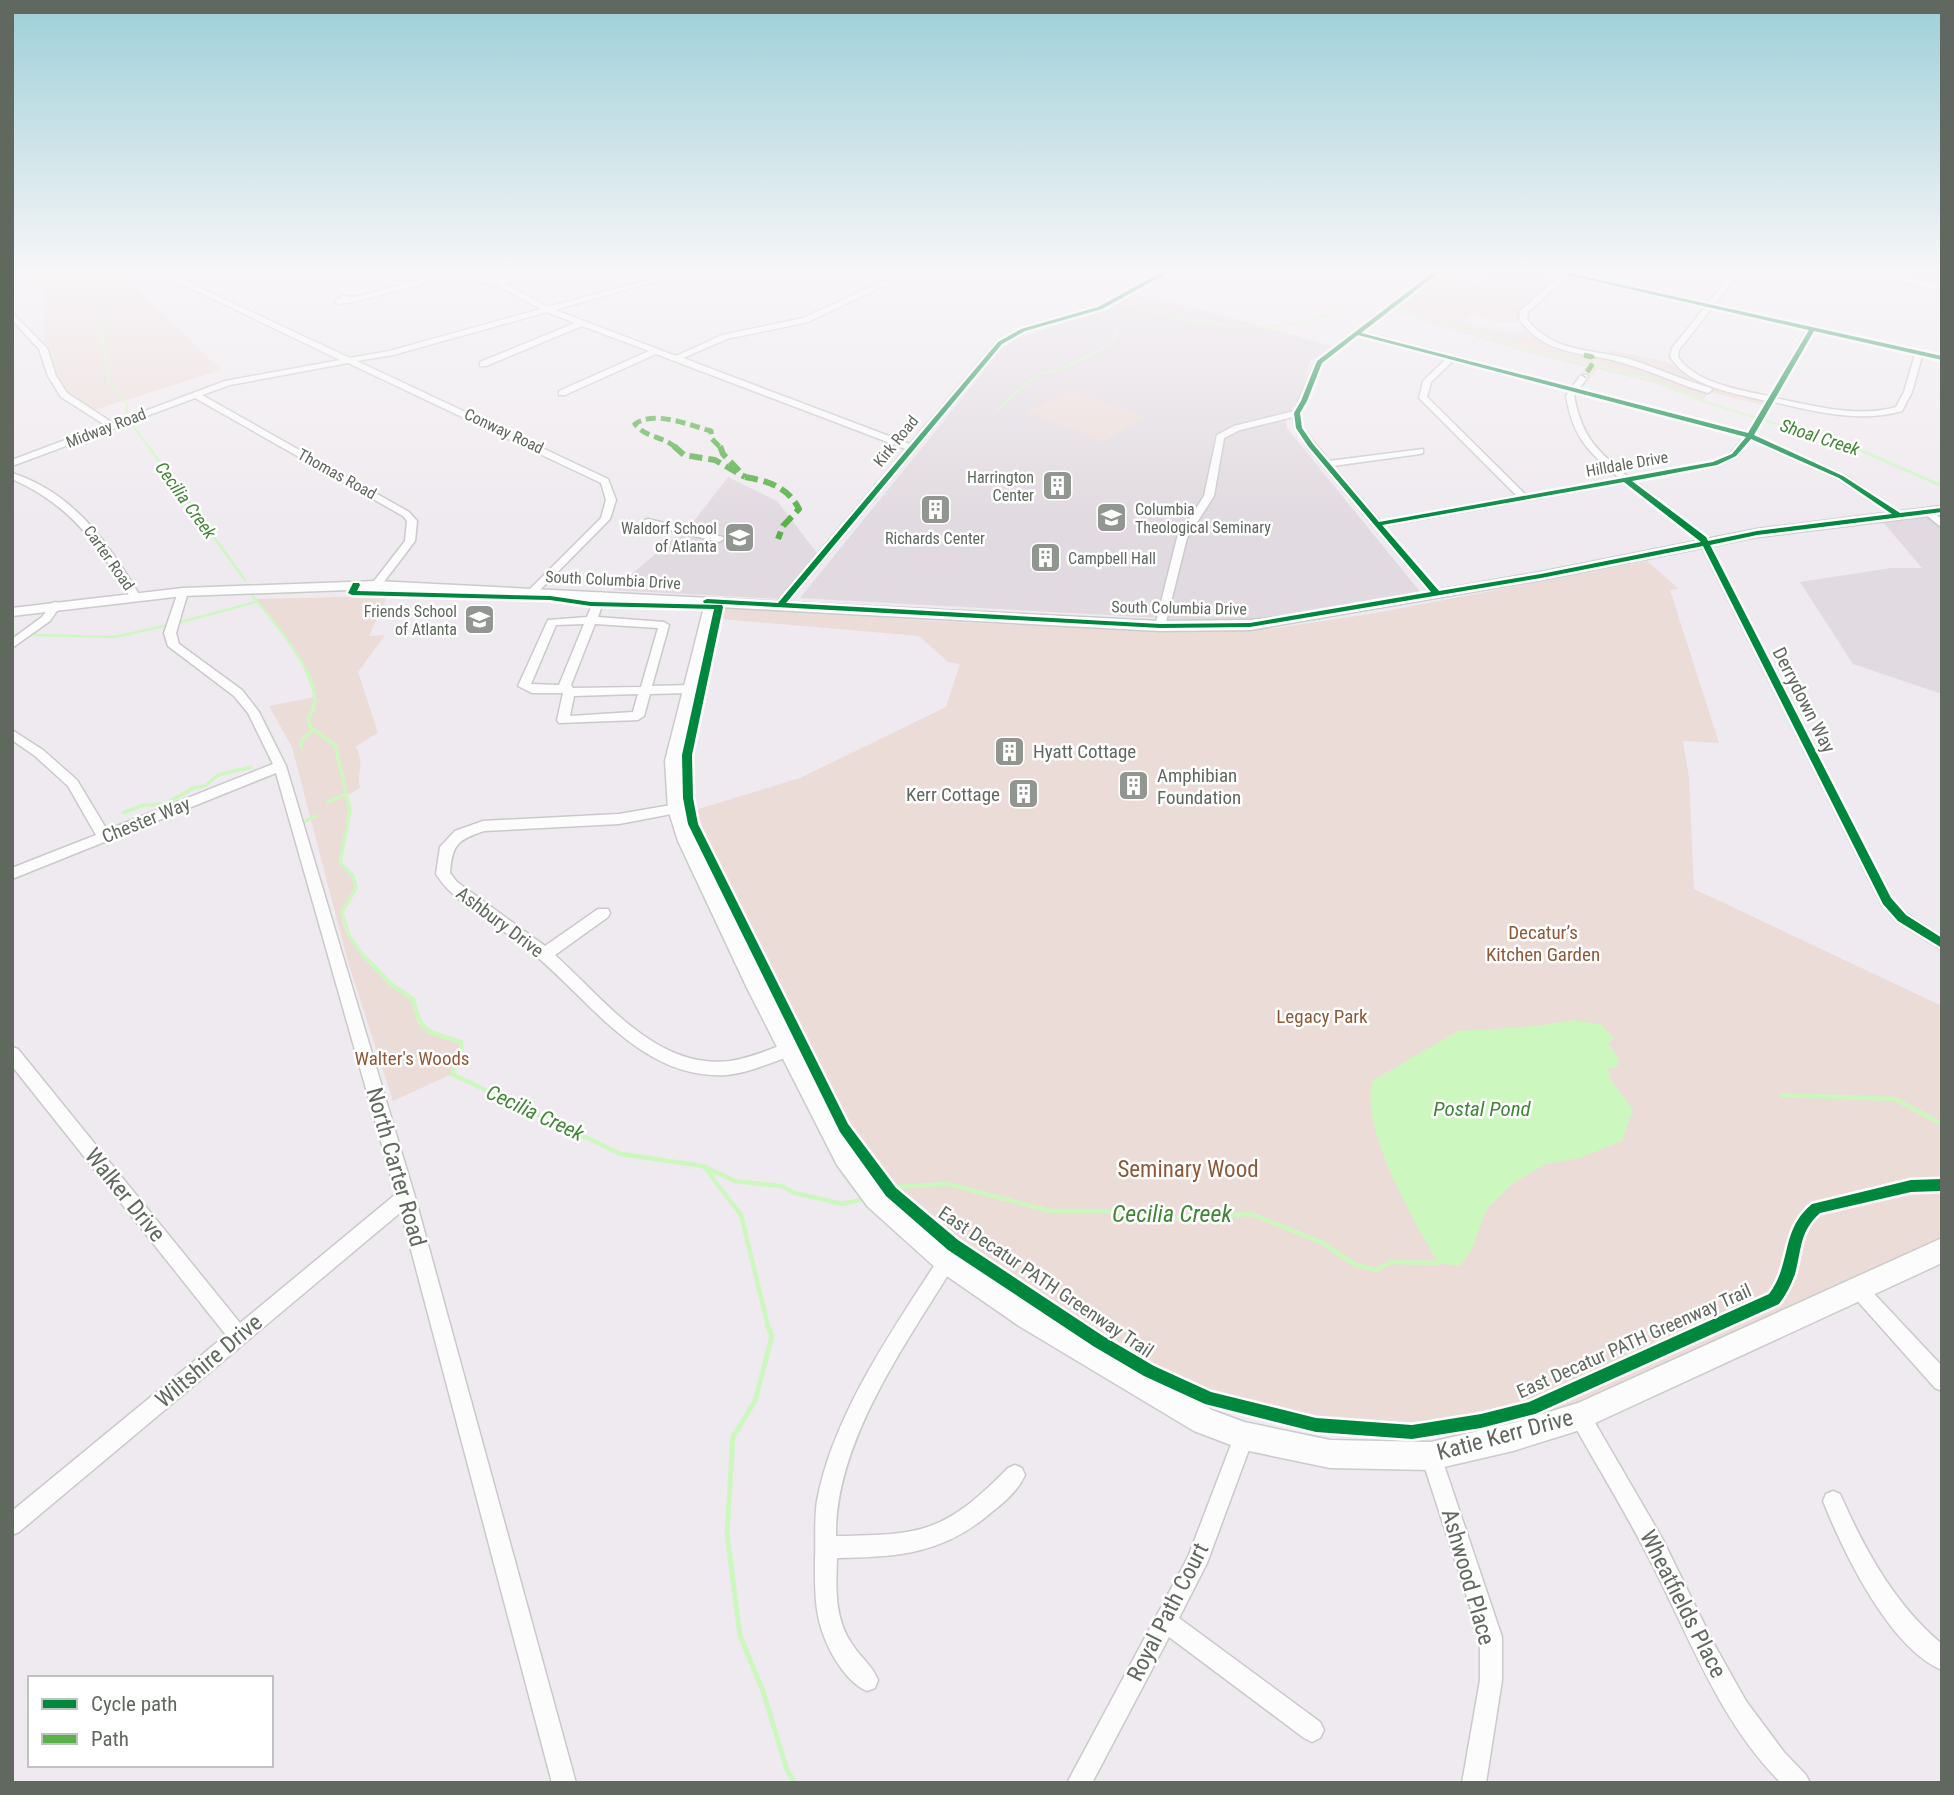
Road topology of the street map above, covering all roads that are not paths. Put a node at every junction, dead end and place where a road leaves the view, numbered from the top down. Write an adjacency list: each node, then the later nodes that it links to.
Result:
1 (45, 355): 25 (street)
2 (340, 355): 17 (street, Conway Road)
3 (378, 355): 17 (street, Midway Road)
4 (505, 355): 18 (street)
5 (648, 355): 21 (street)
6 (667, 355): 15 (street)
7 (684, 355): 15 (street)
8 (990, 355): 27 (street, Kirk Road)
9 (1329, 355): 24 (street)
10 (1434, 355): 16 (street)
11 (1597, 355): 23 (street)
12 (1674, 355): 23 (street)
13 (1797, 355): 23 (street, Hilldale Drive)
14 (1919, 355): 23 (street)
15 (677, 358): 27 (street)
16 (1450, 359): 20 (street); 33 (street)
17 (354, 361): 22 (street, Midway Road); 42 (street, Conway Road)
18 (483, 364)
19 (1584, 377): 20 (street)
20 (1576, 390): 26 (street); 32 (street, Derrydown Way)
21 (562, 393)
22 (194, 394): 25 (street, Midway Road); 41 (street, Thomas Road)
23 (1769, 402): 26 (street, Hilldale Drive)
24 (1297, 413): 30 (street); 52 (street)
25 (112, 426): 29 (street, Midway Road)
26 (1750, 436): 32 (street, Hilldale Drive); 35 (street)
27 (911, 447): 48 (street, Kirk Road)
28 (1420, 451): 30 (street)
29 (12, 463)
30 (1328, 464): 37 (street)
31 (12, 476): 46 (street, Carter Road)
32 (1626, 480): 33 (street, Hilldale Drive); 40 (street, Derrydown Way)
33 (1525, 499): 37 (street, Hilldale Drive)
34 (1935, 511): 35 (main road, South Columbia Drive); 38 (street)
35 (1898, 515): 40 (main road, South Columbia Drive)
36 (648, 522): 39 (street)
37 (1378, 524): 44 (street)
38 (1942, 525)
39 (719, 538)
40 (1704, 543): 44 (main road, South Columbia Drive); 63 (street, Derrydown Way)
41 (376, 585): 42 (main road, South Columbia Drive); 43 (main road, South Columbia Drive)
42 (533, 591): 45 (main road, South Columbia Drive)
43 (183, 592): 46 (main road, South Columbia Drive); 58 (street, North Carter Road)
44 (1437, 594): 52 (main road, South Columbia Drive)
45 (601, 595): 47 (main road, South Columbia Drive); 51 (street)
46 (135, 596): 49 (main road, South Columbia Drive)
47 (713, 602): 48 (main road, South Columbia Drive); 54 (main road, Katie Kerr Drive)
48 (781, 604): 52 (main road, South Columbia Drive)
49 (56, 605): 50 (main road, South Columbia Drive); 53 (street)
50 (12, 612)
51 (591, 620): 55 (street); 55 (street); 56 (street)
52 (1160, 626)
53 (12, 645)
54 (690, 689): 56 (street); 59 (main road, Katie Kerr Drive)
55 (568, 690): 56 (street); 56 (street)
56 (646, 691)
57 (12, 734): 60 (street)
58 (281, 766): 60 (street, Chester Way); 67 (street, North Carter Road)
59 (677, 809): 64 (street, Ashbury Drive); 65 (main road, Katie Kerr Drive)
60 (104, 837): 61 (street, Chester Way)
61 (12, 874)
62 (603, 913): 64 (street)
63 (1942, 944)
64 (545, 954): 65 (street, Ashbury Drive)
65 (787, 1050): 69 (main road, Katie Kerr Drive)
66 (12, 1054): 71 (street, Walker Drive)
67 (405, 1196): 71 (street, Wiltshire Drive); 84 (street, North Carter Road)
68 (1942, 1250): 70 (main road, Katie Kerr Drive)
69 (947, 1261): 74 (main road, Katie Kerr Drive); 79 (street)
70 (1859, 1290): 72 (street); 73 (main road, Katie Kerr Drive)
71 (239, 1336): 78 (street, Wiltshire Drive)
72 (1942, 1381)
73 (1580, 1416): 75 (main road, Katie Kerr Drive); 87 (street, Wheatfields Place)
74 (1244, 1436): 75 (main road, Katie Kerr Drive); 80 (street, Royal Path Court)
75 (1431, 1456): 86 (street, Ashwood Place)
76 (1015, 1475): 79 (street)
77 (1833, 1501): 81 (street)
78 (12, 1525)
79 (826, 1547): 82 (street)
80 (1165, 1621): 83 (street); 85 (street, Royal Path Court)
81 (1942, 1659)
82 (867, 1680)
83 (1312, 1730)
84 (564, 1783)
85 (1079, 1783)
86 (1474, 1783)
87 (1798, 1783)

